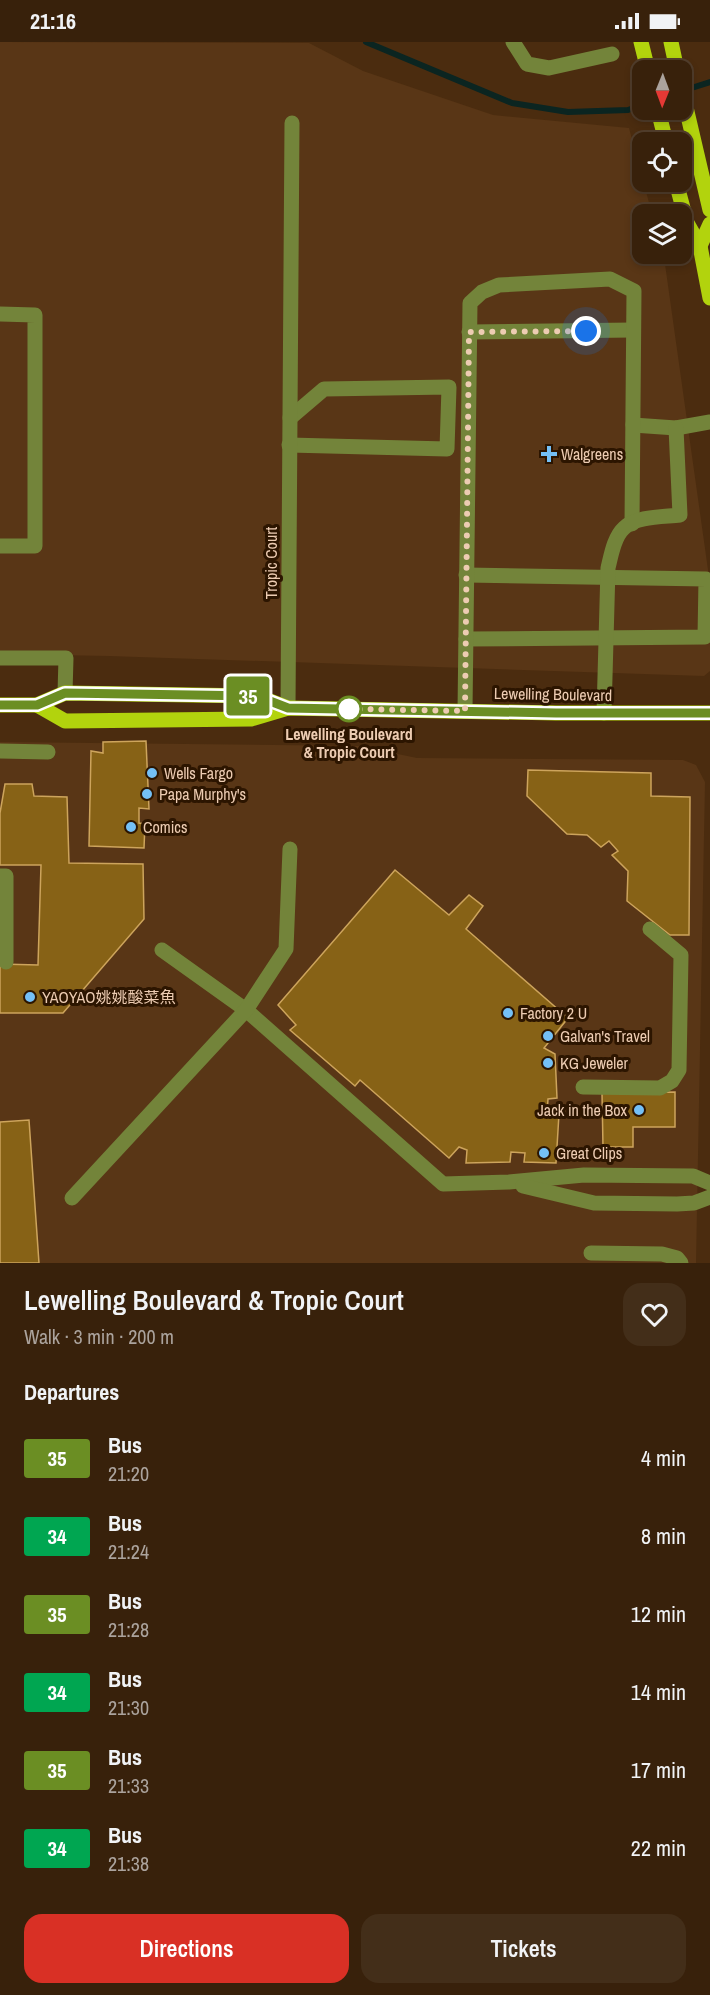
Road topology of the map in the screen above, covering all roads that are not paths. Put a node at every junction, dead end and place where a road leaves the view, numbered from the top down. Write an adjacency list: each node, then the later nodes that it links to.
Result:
1 (513, 42): 4 (street)
2 (641, 42): 5 (main road)
3 (671, 42): 6 (main road)
4 (612, 54)
5 (646, 60)
6 (675, 60)
7 (689, 120): 10 (main road)
8 (292, 123): 17 (street, Tropic Court)
9 (679, 192): 12 (main road)
10 (710, 210)
11 (710, 224): 12 (main road)
12 (700, 246): 13 (main road)
13 (710, 298)
14 (0, 314): 23 (street)
15 (633, 330): 16 (street); 16 (street); 19 (street)
16 (469, 332): 24 (street)
17 (290, 418): 21 (street, Tropic Court); 21 (street)
18 (710, 422): 20 (street)
19 (633, 425): 20 (street); 22 (street)
20 (676, 429): 22 (street)
21 (290, 445): 32 (street, Tropic Court)
22 (632, 524): 25 (street)
23 (0, 546)
24 (466, 574): 25 (street); 26 (street)
25 (608, 576): 27 (street); 27 (street)
26 (466, 639): 27 (street); 33 (street)
27 (606, 639): 35 (street)
28 (0, 657): 29 (street)
29 (65, 693): 31 (main road, Lewelling Boulevard); 32 (main road, Lewelling Boulevard)
30 (0, 705): 31 (main road, Lewelling Boulevard)
31 (37, 705): 32 (main road, Lewelling Boulevard)
32 (288, 708): 33 (main road, Lewelling Boulevard)
33 (465, 711): 35 (main road, Lewelling Boulevard)
34 (710, 712): 35 (main road, Lewelling Boulevard)
35 (604, 713)
36 (0, 751): 37 (street)
37 (48, 752)
38 (290, 849): 43 (street)
39 (0, 876): 42 (street)
40 (650, 929): 44 (street)
41 (162, 950): 43 (street)
42 (6, 962)
43 (246, 1010): 45 (street); 48 (street)
44 (582, 1087)
45 (509, 1182): 46 (street); 47 (street)
46 (710, 1183)
47 (710, 1197)
48 (72, 1198)
49 (591, 1253): 50 (street)
50 (681, 1263)

